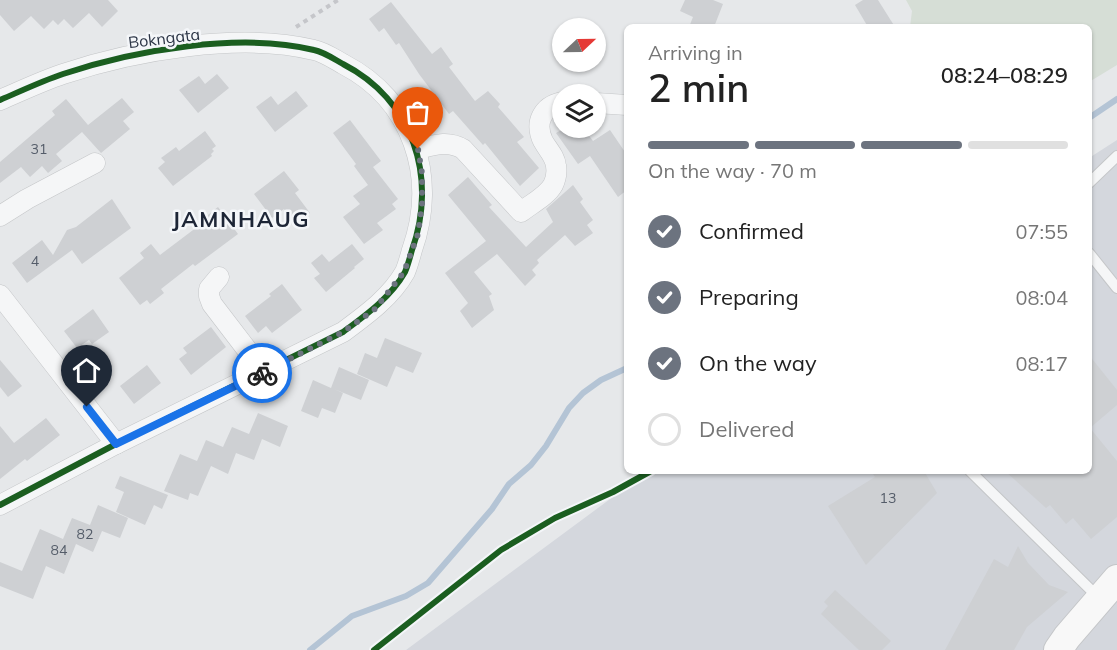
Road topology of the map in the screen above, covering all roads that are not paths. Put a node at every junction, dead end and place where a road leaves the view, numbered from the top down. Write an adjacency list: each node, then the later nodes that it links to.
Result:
1 (0, 100): 5 (street, Bokngata)
2 (606, 104): 3 (street)
3 (624, 105)
4 (552, 106): 5 (street)
5 (418, 149): 14 (street, Bokngata)
6 (1117, 156): 8 (lane)
7 (95, 163): 9 (street)
8 (1092, 180)
9 (0, 216)
10 (1092, 257): 12 (lane)
11 (219, 278): 14 (street)
12 (1117, 288)
13 (0, 295): 15 (street)
14 (264, 372): 15 (street, Bokngata)
15 (116, 444): 17 (street, Bokngata)
16 (974, 474): 18 (lane)
17 (0, 505)
18 (1108, 589): 19 (street)
19 (1058, 650)

